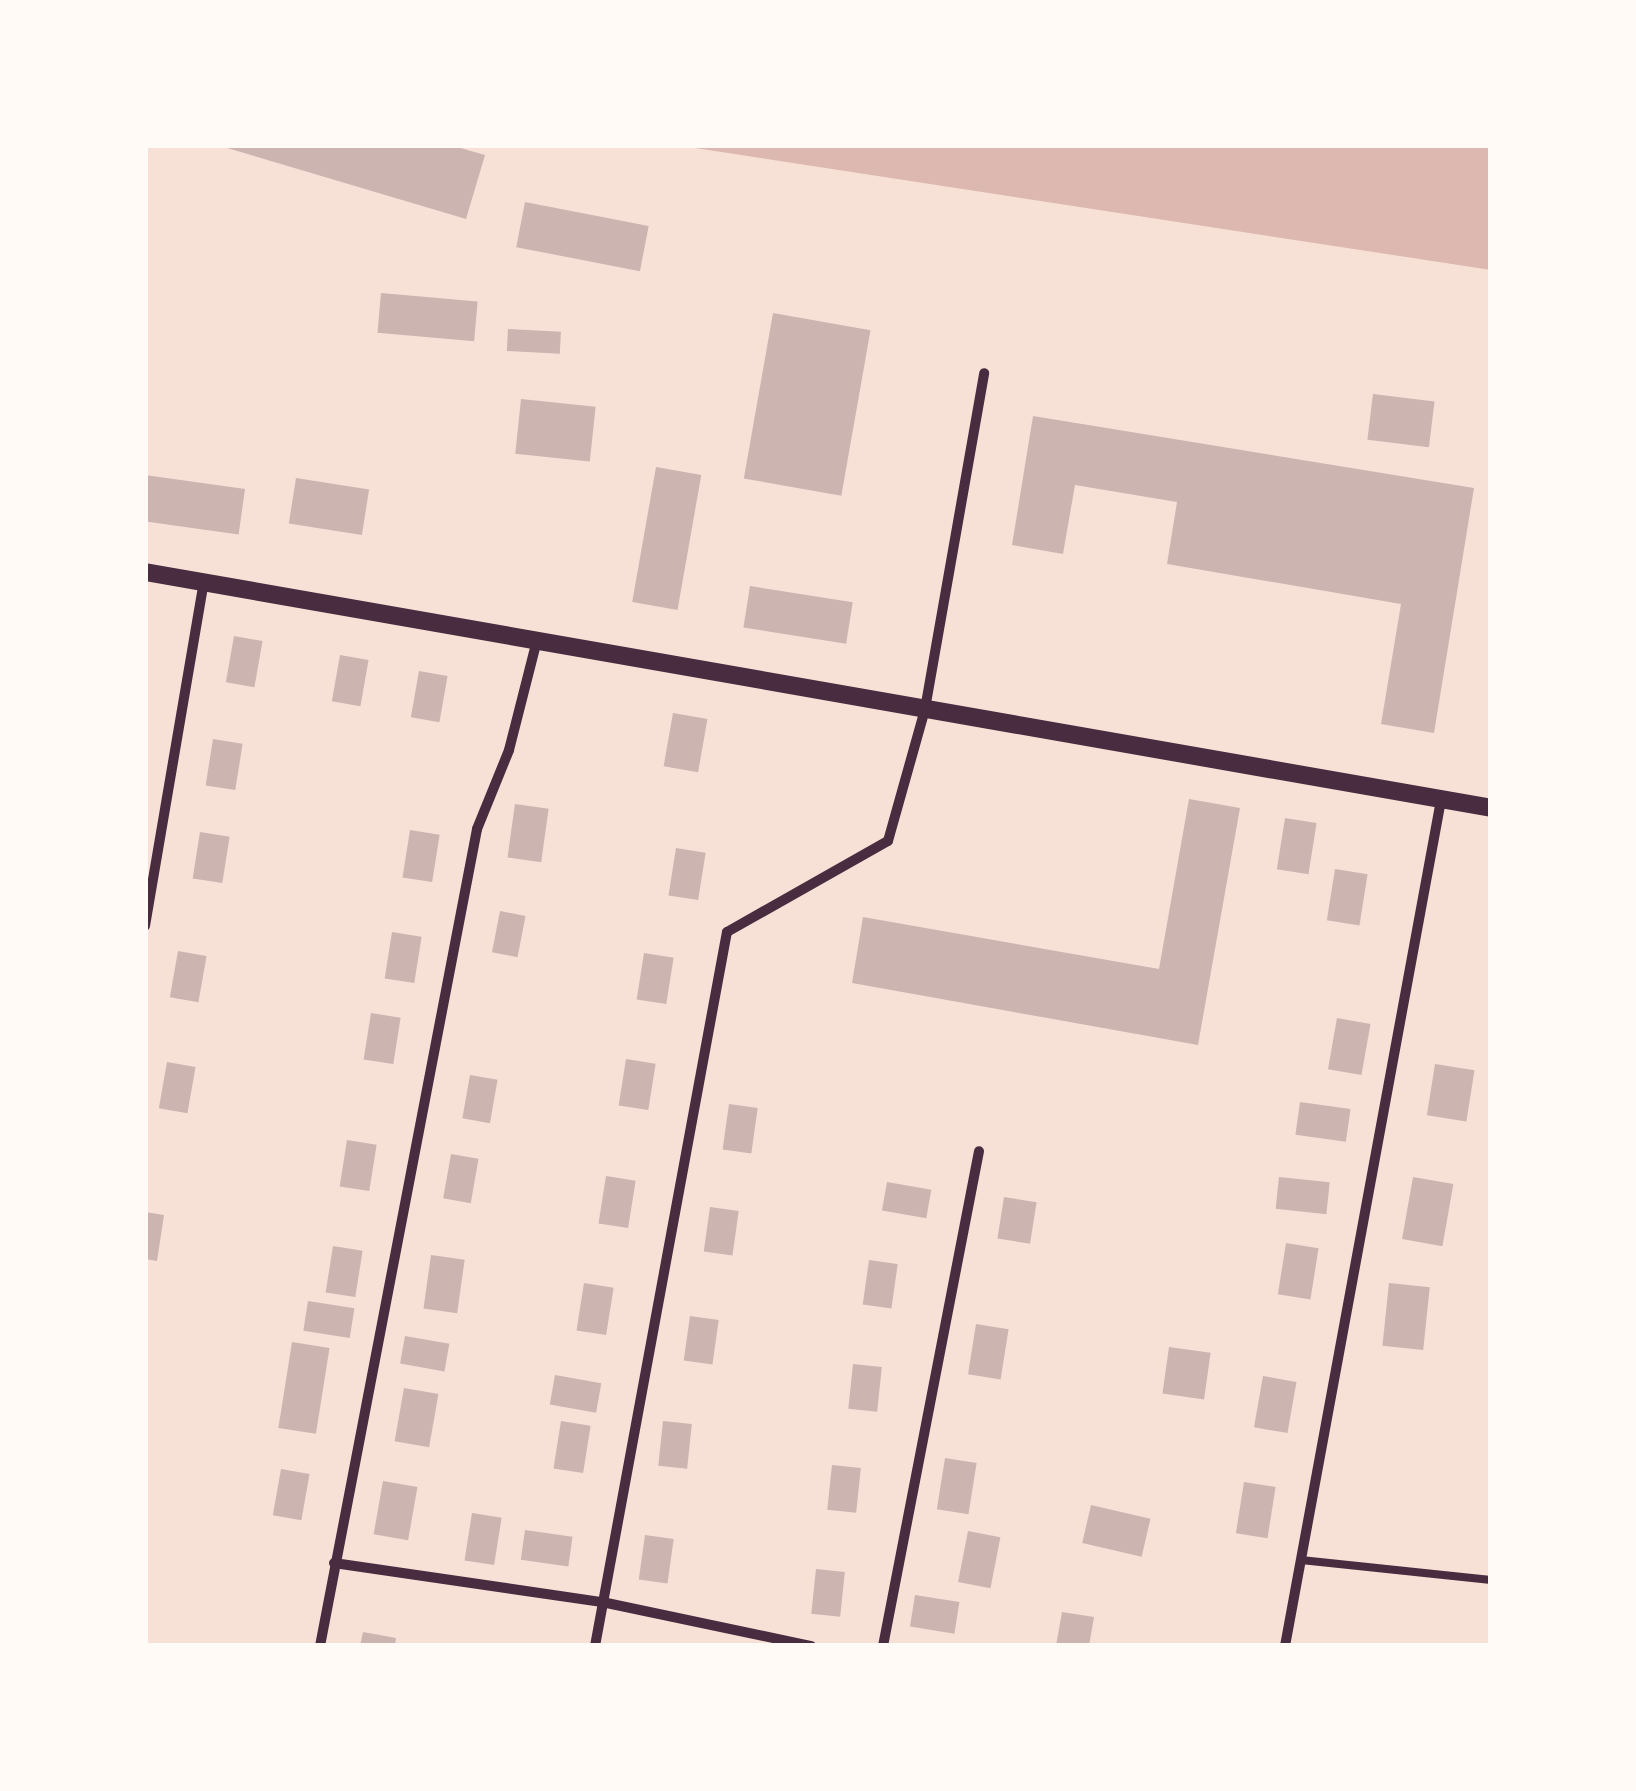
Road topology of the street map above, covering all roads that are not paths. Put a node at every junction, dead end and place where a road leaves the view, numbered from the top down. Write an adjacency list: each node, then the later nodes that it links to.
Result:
1 (984, 373): 5 (street)
2 (145, 572): 3 (street)
3 (204, 582): 4 (street); 8 (street)
4 (537, 640): 5 (street); 11 (street)
5 (925, 709): 6 (street); 13 (street)
6 (1440, 800): 7 (street); 10 (street)
7 (1491, 808)
8 (145, 926)
9 (979, 1151): 17 (street)
10 (1301, 1560): 12 (lane); 18 (street)
11 (334, 1563): 13 (street); 14 (street)
12 (1491, 1580)
13 (602, 1602): 15 (street); 16 (street)
14 (320, 1646)
15 (594, 1646)
16 (811, 1646)
17 (883, 1646)
18 (1286, 1646)

